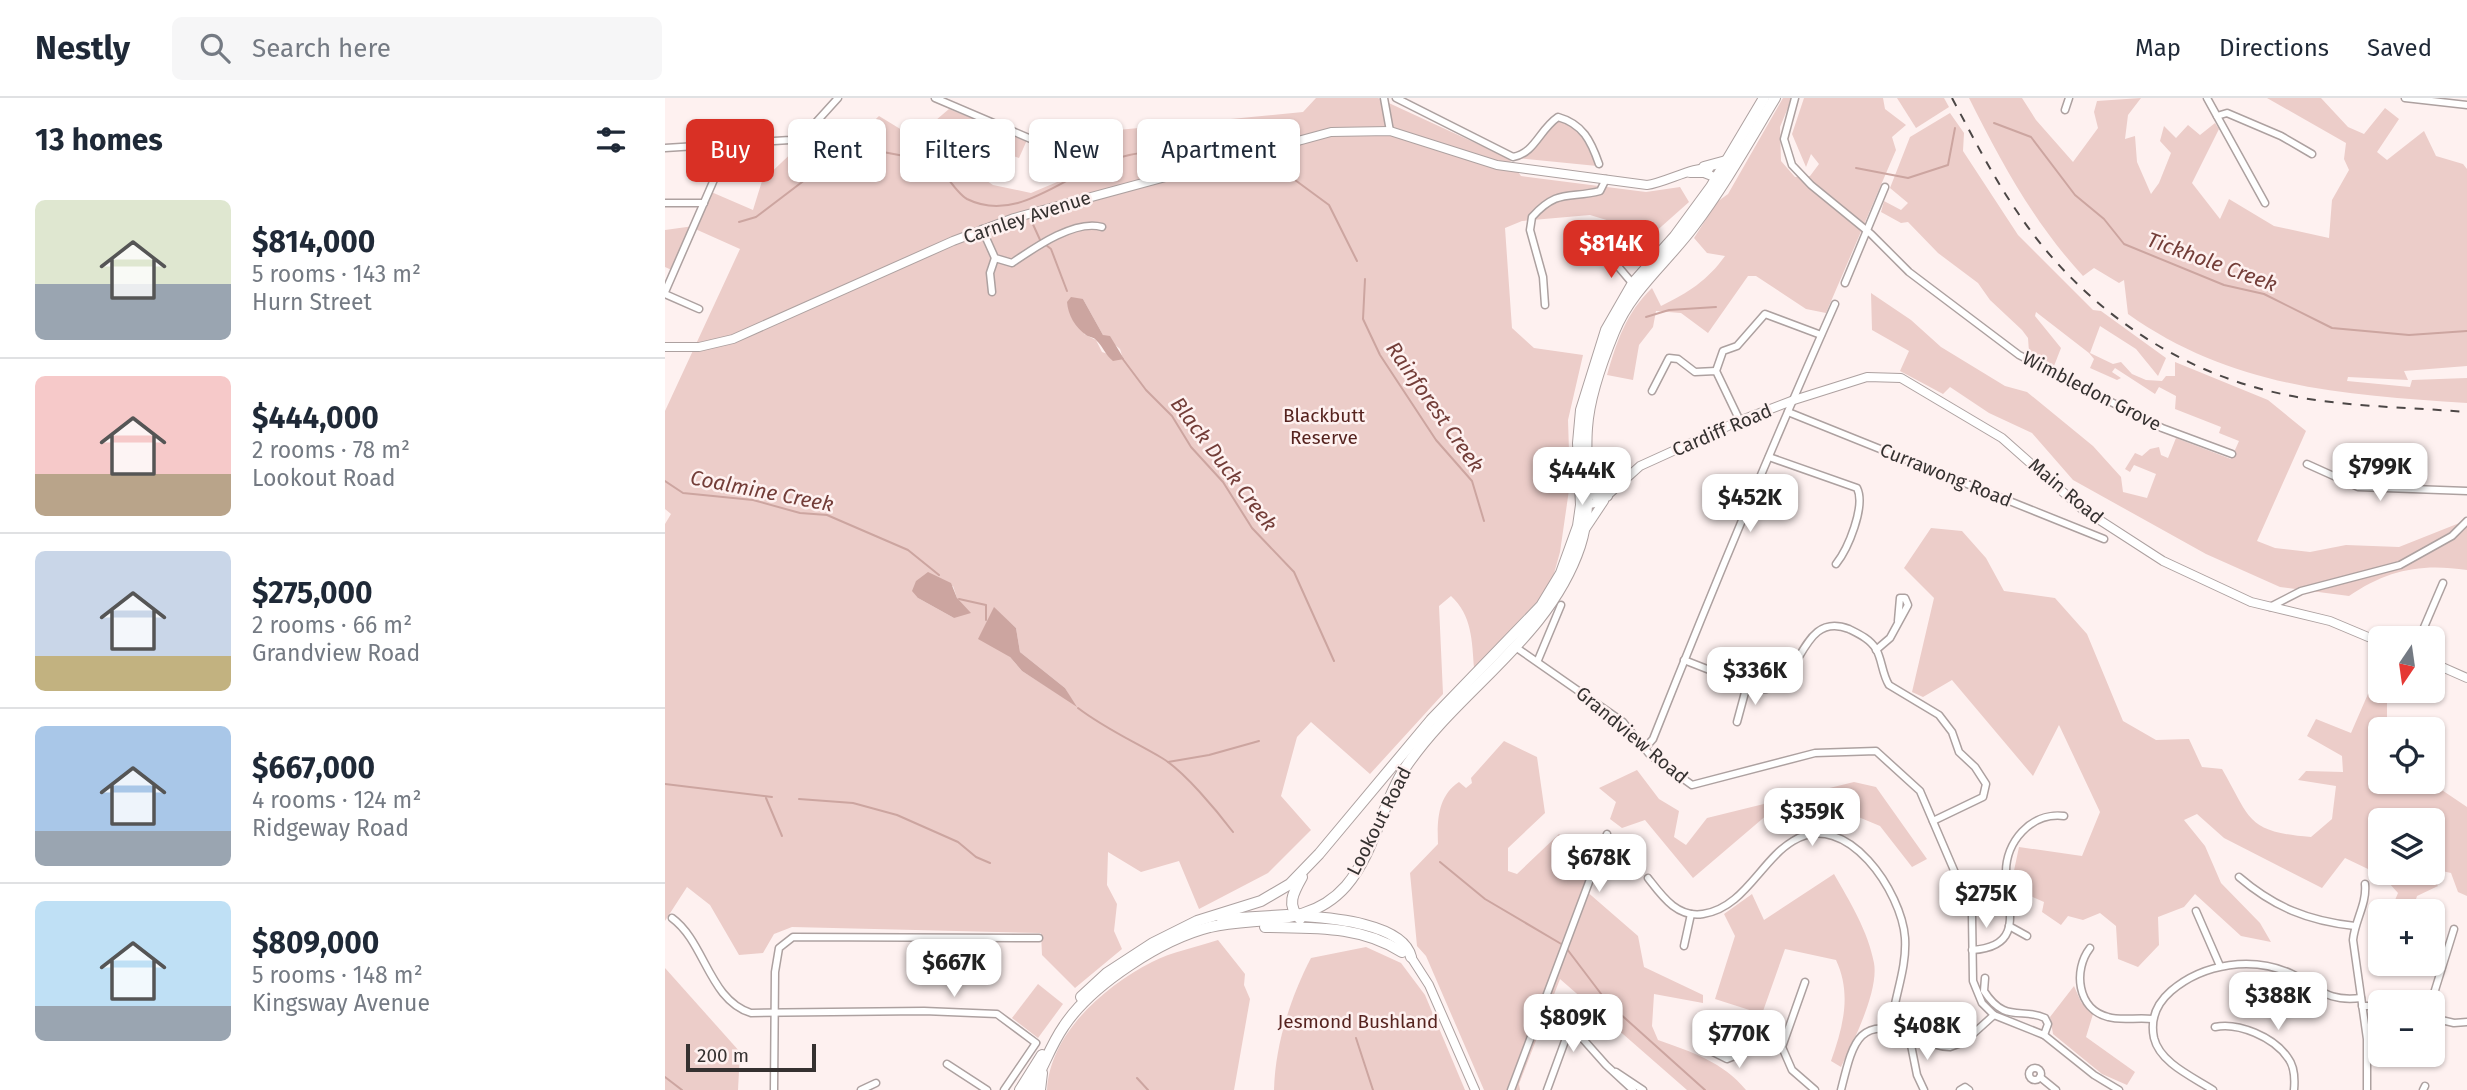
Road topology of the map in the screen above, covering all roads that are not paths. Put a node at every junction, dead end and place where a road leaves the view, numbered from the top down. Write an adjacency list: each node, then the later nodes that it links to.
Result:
1 (838, 98): 16 (street)
2 (935, 98): 15 (street)
3 (1384, 98): 14 (street)
4 (1396, 98): 21 (street)
5 (1765, 98): 20 (highway)
6 (1775, 98): 24 (highway)
7 (1795, 98): 33 (street, Wimbledon Grove)
8 (2069, 98): 12 (street)
9 (2207, 98): 13 (street)
10 (2406, 98): 11 (street)
11 (2467, 105)
12 (2065, 110)
13 (2217, 116): 19 (street); 30 (street)
14 (1389, 131): 25 (main road, Carnley Avenue); 32 (main road, Carnley Avenue)
15 (1029, 138)
16 (774, 139)
17 (686, 147): 18 (street)
18 (665, 148)
19 (2312, 154)
20 (1726, 161): 22 (highway); 24 (highway)
21 (1599, 164)
22 (1704, 167): 23 (main road, Carnley Avenue); 24 (main road)
23 (1689, 173): 24 (main road, Carnley Avenue); 25 (main road, Carnley Avenue)
24 (1722, 177): 37 (highway)
25 (1606, 179): 41 (street)
26 (713, 182): 29 (street)
27 (1885, 187): 33 (street)
28 (665, 203): 29 (street)
29 (704, 203): 39 (street)
30 (2265, 203)
31 (1102, 228): 35 (street)
32 (982, 229): 35 (street); 44 (main road, Carnley Avenue)
33 (1865, 230): 36 (street); 51 (street, Wimbledon Grove)
34 (1605, 251): 37 (street)
35 (995, 258): 38 (street)
36 (1845, 283)
37 (1636, 286): 54 (highway); 57 (highway)
38 (992, 292)
39 (665, 293): 42 (street)
40 (1835, 304): 43 (street)
41 (1545, 305)
42 (698, 309)
43 (1821, 335): 45 (street); 47 (street)
44 (665, 347)
45 (1716, 371): 46 (street); 50 (street)
46 (1652, 391)
47 (1794, 400): 48 (main road, Cardiff Road); 49 (street); 64 (main road, Main Road)
48 (1782, 404): 49 (street); 50 (main road, Cardiff Road)
49 (1788, 412): 52 (street); 60 (street, Currawong Road)
50 (1740, 421): 56 (main road, Cardiff Road)
51 (2232, 454)
52 (1769, 457): 61 (street); 72 (street)
53 (2307, 464): 55 (street)
54 (1589, 490): 56 (highway); 57 (highway)
55 (2467, 491)
56 (1607, 496): 57 (main road, Cardiff Road); 59 (main road)
57 (1585, 505): 59 (highway, Lookout Road); 68 (highway, Lookout Road)
58 (2467, 521): 64 (street)
59 (1584, 531): 69 (highway, Lookout Road)
60 (2104, 539)
61 (1836, 564)
62 (2443, 583): 66 (street)
63 (1561, 605): 71 (street)
64 (2270, 607): 67 (main road, Main Road)
65 (1898, 621): 70 (street)
66 (2425, 626)
67 (2368, 637)
68 (1502, 646): 69 (street); 81 (highway, Lookout Road)
69 (1515, 646): 71 (street, Grandview Road); 85 (highway, Lookout Road)
70 (1876, 650): 75 (street); 79 (street)
71 (1538, 660): 77 (street, Grandview Road)
72 (1684, 660): 75 (street); 77 (street)
73 (2445, 668): 74 (main road)
74 (2467, 678)
75 (1747, 685): 76 (street)
76 (1737, 722)
77 (1645, 748): 79 (street, Grandview Road)
78 (2064, 816): 94 (street)
79 (1933, 821): 102 (street, Grandview Road)
80 (1607, 834): 134 (street)
81 (1319, 854): 86 (highway); 97 (highway, Lookout Road)
82 (2239, 877): 95 (street)
83 (1648, 878): 89 (street)
84 (2365, 884): 95 (street)
85 (1342, 890): 87 (highway, Lookout Road); 92 (highway)
86 (1291, 898): 87 (highway); 90 (highway)
87 (1318, 908): 90 (highway, Lookout Road)
88 (2196, 911): 104 (street)
89 (1691, 914): 100 (street); 115 (street)
90 (1297, 916): 92 (highway); 93 (highway, Lookout Road); 97 (highway); 103 (highway)
91 (672, 918): 110 (street)
92 (1345, 920): 103 (highway)
93 (1230, 924): 97 (highway, Lookout Road); 103 (highway)
94 (2009, 926): 98 (street); 102 (street)
95 (2354, 926): 108 (street)
96 (2454, 929): 107 (street)
97 (1187, 930): 124 (highway, Lookout Road)
98 (2027, 936)
99 (1039, 938): 110 (street)
100 (1684, 946)
101 (2090, 948): 112 (street)
102 (1972, 950): 111 (street, Grandview Road)
103 (1411, 957): 133 (main road)
104 (2220, 966): 108 (street); 112 (street)
105 (1985, 978): 118 (street)
106 (1805, 982): 119 (street)
107 (2435, 990)
108 (2361, 1002): 109 (street); 147 (street)
109 (2368, 1003)
110 (774, 1013): 121 (street); 127 (street)
111 (1994, 1015): 117 (street); 118 (street)
112 (2152, 1019): 145 (street)
113 (2445, 1021): 114 (street)
114 (2467, 1021)
115 (1891, 1027): 117 (street); 139 (street)
116 (2215, 1027): 146 (street)
117 (1909, 1035): 140 (street)
118 (2044, 1035): 144 (street)
119 (1782, 1047): 120 (street); 138 (street)
120 (1707, 1049)
121 (1026, 1060): 124 (street); 130 (street)
122 (947, 1064): 129 (street)
123 (1605, 1065): 135 (street); 136 (street); 137 (street)
124 (1038, 1068): 131 (highway, Lookout Road); 132 (highway)
125 (2040, 1077): 143 (street)
126 (876, 1083): 128 (street)
127 (774, 1090)
128 (862, 1090)
129 (987, 1090)
130 (1004, 1090)
131 (1023, 1090)
132 (1040, 1090)
133 (1475, 1090)
134 (1511, 1090)
135 (1547, 1090)
136 (1633, 1090)
137 (1643, 1090)
138 (1815, 1090)
139 (1841, 1090)
140 (1924, 1090)
141 (1960, 1090): 142 (street)
142 (1969, 1090)
143 (2056, 1090)
144 (2119, 1090)
145 (2213, 1090)
146 (2294, 1090)
147 (2367, 1090)

